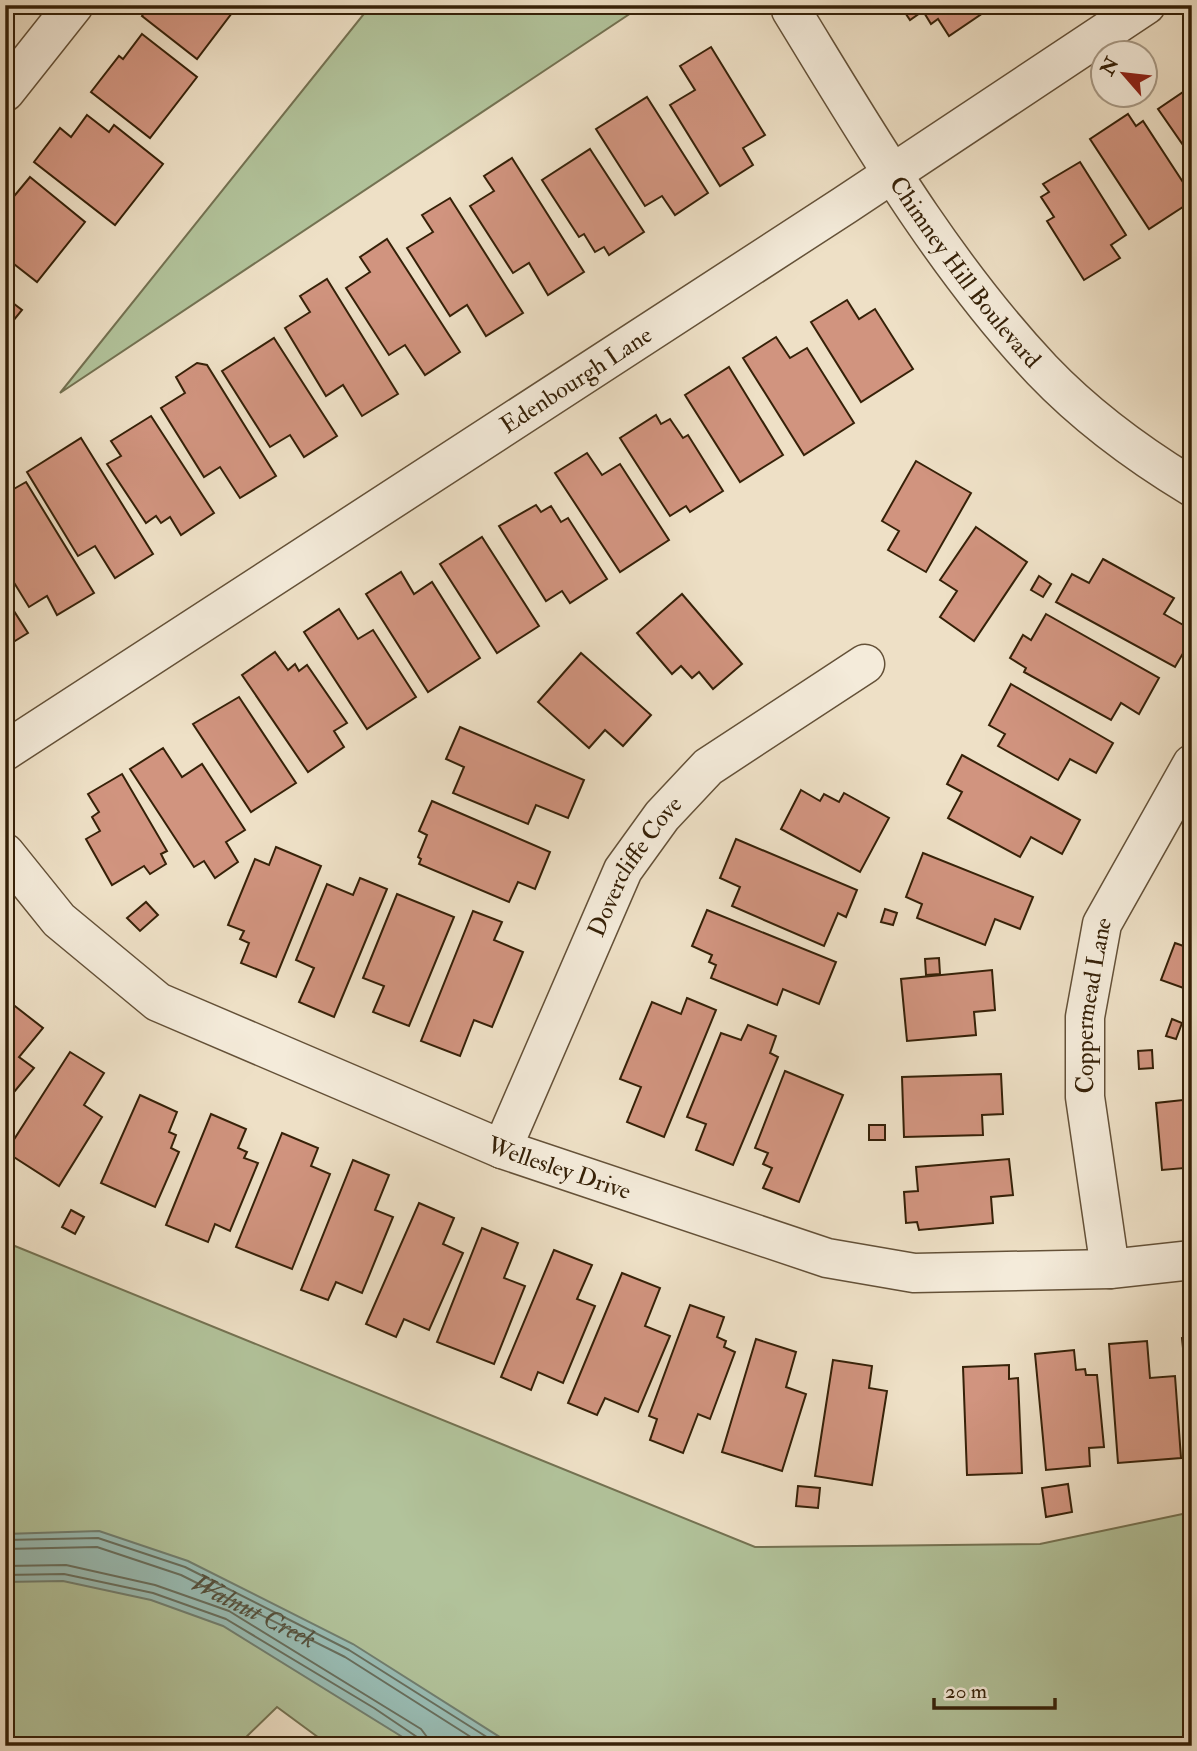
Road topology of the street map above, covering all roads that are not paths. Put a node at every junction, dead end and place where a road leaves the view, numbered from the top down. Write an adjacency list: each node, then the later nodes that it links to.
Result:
1 (74, 5): 4 (street)
2 (1146, 5): 5 (street, Edenbourgh Lane)
3 (791, 10): 5 (street, Chimney Hill Boulevard)
4 (5, 92)
5 (892, 174): 6 (street, Chimney Hill Boulevard); 8 (street, Edenbourgh Lane)
6 (1192, 487)
7 (865, 664): 11 (street, Dovercliffe Cove)
8 (5, 751)
9 (1192, 764): 13 (street, Coppermead Lane)
10 (5, 853): 11 (street, Wellesley Drive)
11 (502, 1149): 13 (street, Wellesley Drive)
12 (1192, 1260): 13 (street, Wellesley Drive)
13 (1110, 1269)

